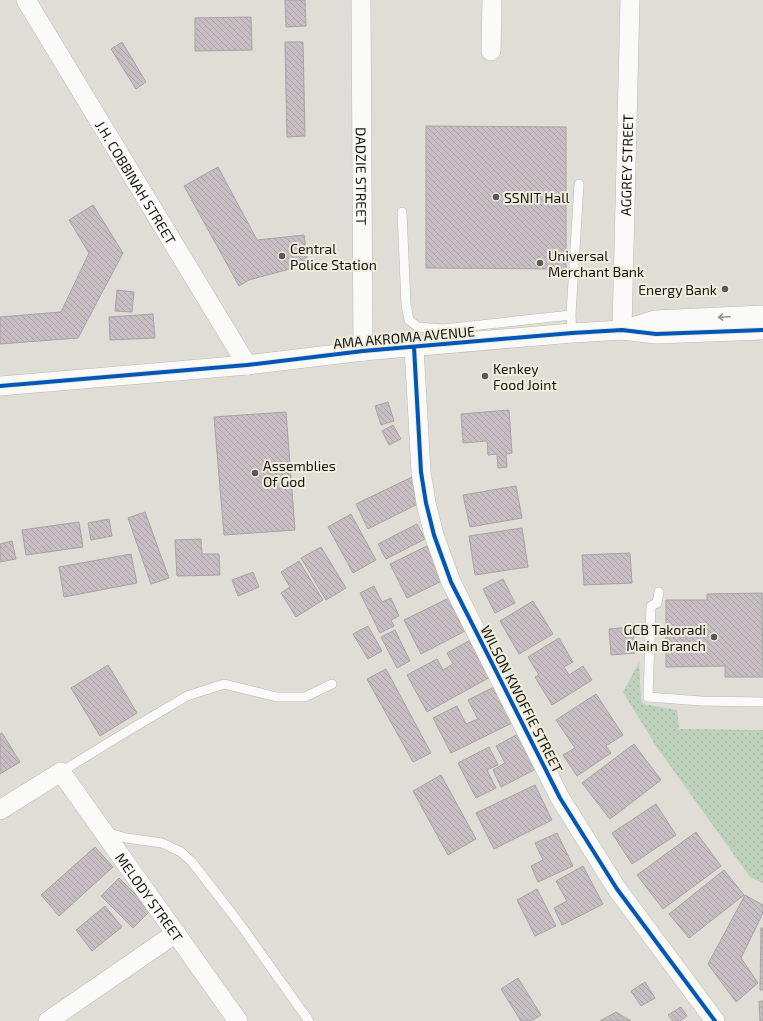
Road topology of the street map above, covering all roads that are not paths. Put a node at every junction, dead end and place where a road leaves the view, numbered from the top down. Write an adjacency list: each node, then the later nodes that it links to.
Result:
1 (26, 0): 16 (street, J.H. COBBINAH STREET)
2 (360, 0): 15 (street, DADZIE STREET)
3 (492, 0): 5 (street)
4 (630, 0): 10 (street, AGGREY STREET)
5 (491, 51)
6 (579, 184): 8 (lane)
7 (402, 212): 13 (lane)
8 (571, 315): 12 (lane); 13 (lane)
9 (763, 315): 10 (street, AMA AKROMA AVENUE, one-way to 10)
10 (622, 330): 11 (street, AMA AKROMA AVENUE); 12 (street, AMA AKROMA AVENUE)
11 (763, 330)
12 (572, 333): 13 (street, AMA AKROMA AVENUE)
13 (443, 337): 14 (street, AMA AKROMA AVENUE)
14 (414, 347): 15 (street, AMA AKROMA AVENUE); 28 (street, WILSON KWOFFIE STREET)
15 (363, 351): 16 (street, AMA AKROMA AVENUE)
16 (247, 365): 17 (street, AMA AKROMA AVENUE)
17 (0, 386)
18 (659, 592): 20 (lane)
19 (332, 684): 21 (lane)
20 (763, 702)
21 (61, 772): 22 (street); 23 (street, MELODY STREET)
22 (0, 810)
23 (102, 831): 24 (street, MELODY STREET); 27 (lane)
24 (176, 933): 25 (street); 26 (street, MELODY STREET)
25 (48, 1021)
26 (238, 1021)
27 (309, 1021)
28 (714, 1021)

